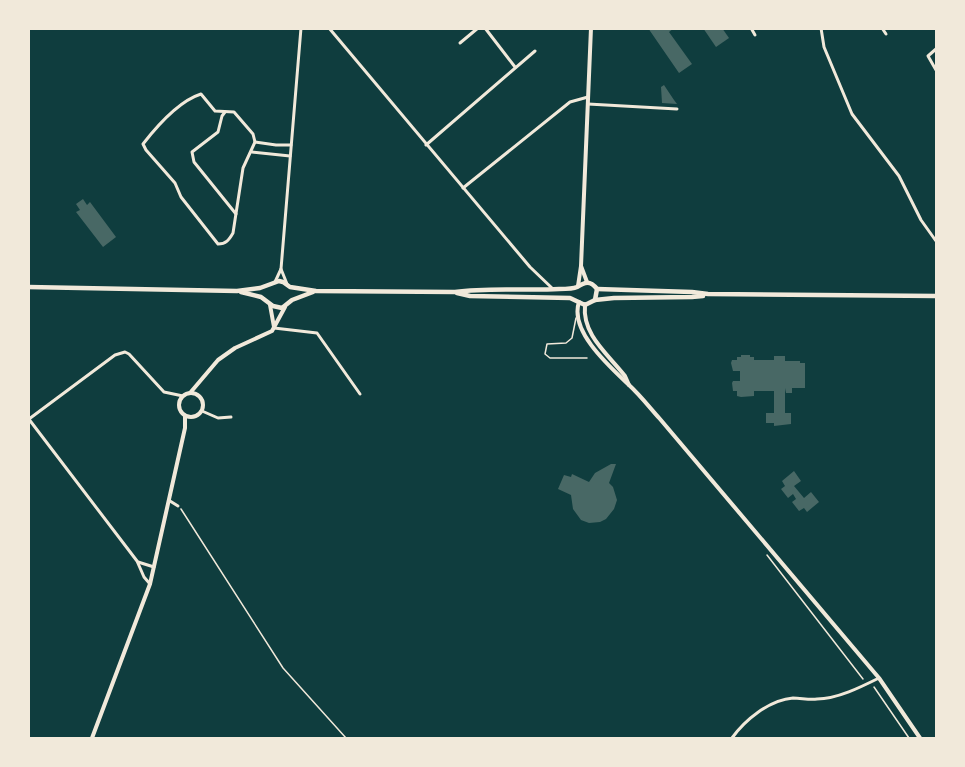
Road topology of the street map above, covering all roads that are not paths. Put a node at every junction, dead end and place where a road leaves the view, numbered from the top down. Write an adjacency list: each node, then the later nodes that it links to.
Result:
1 (301, 28): 22 (street)
2 (329, 28): 21 (street)
3 (478, 28): 11 (street)
4 (485, 28): 14 (street)
5 (591, 28): 16 (street)
6 (751, 28): 10 (street)
7 (821, 28): 27 (street)
8 (882, 28): 9 (street)
9 (886, 34)
10 (755, 35)
11 (460, 43)
12 (936, 49): 15 (street)
13 (535, 51): 14 (street)
14 (515, 67): 21 (street)
15 (936, 70)
16 (588, 97): 17 (street); 25 (street)
17 (588, 104): 18 (street); 28 (street)
18 (677, 108)
19 (226, 111): 20 (street); 26 (street); 26 (street)
20 (255, 142): 22 (street); 23 (street)
21 (426, 144): 25 (street)
22 (291, 145): 24 (street)
23 (252, 152): 24 (street); 26 (street)
24 (290, 156): 29 (street)
25 (463, 188): 35 (street)
26 (237, 214)
27 (936, 241)
28 (581, 266): 30 (street); 33 (street)
29 (281, 269): 31 (street); 32 (street)
30 (587, 282): 33 (main road); 36 (main road)
31 (273, 283): 32 (main road); 37 (main road); 45 (main road)
32 (289, 285): 38 (main road); 42 (main road)
33 (577, 286): 35 (main road); 44 (main road)
34 (28, 288): 37 (main road)
35 (553, 289): 39 (main road)
36 (597, 289): 40 (main road); 43 (main road)
37 (237, 291): 45 (main road)
38 (316, 291): 39 (main road); 42 (main road)
39 (455, 292): 44 (main road)
40 (708, 294): 41 (main road); 43 (main road)
41 (936, 296)
42 (292, 300): 47 (main road)
43 (595, 300): 46 (main road)
44 (578, 301): 46 (main road); 48 (street)
45 (268, 302): 47 (main road); 49 (street)
46 (585, 305): 52 (street)
47 (286, 306): 49 (street)
48 (577, 317): 50 (lane); 52 (street)
49 (274, 328): 51 (street); 55 (street)
50 (587, 358)
51 (199, 383): 53 (street); 54 (street)
52 (630, 385): 66 (street)
53 (190, 393): 54 (street); 56 (street)
54 (197, 394): 57 (street)
55 (360, 394)
56 (183, 396): 58 (street); 60 (street)
57 (202, 411): 58 (street); 59 (street)
58 (187, 417): 61 (street)
59 (231, 417)
60 (29, 418): 63 (street)
61 (170, 501): 62 (street); 64 (street)
62 (178, 506)
63 (137, 561): 64 (street); 65 (street)
64 (155, 567): 65 (street)
65 (150, 584): 67 (street)
66 (879, 678): 68 (street); 69 (street)
67 (92, 738)
68 (732, 738)
69 (920, 738)

